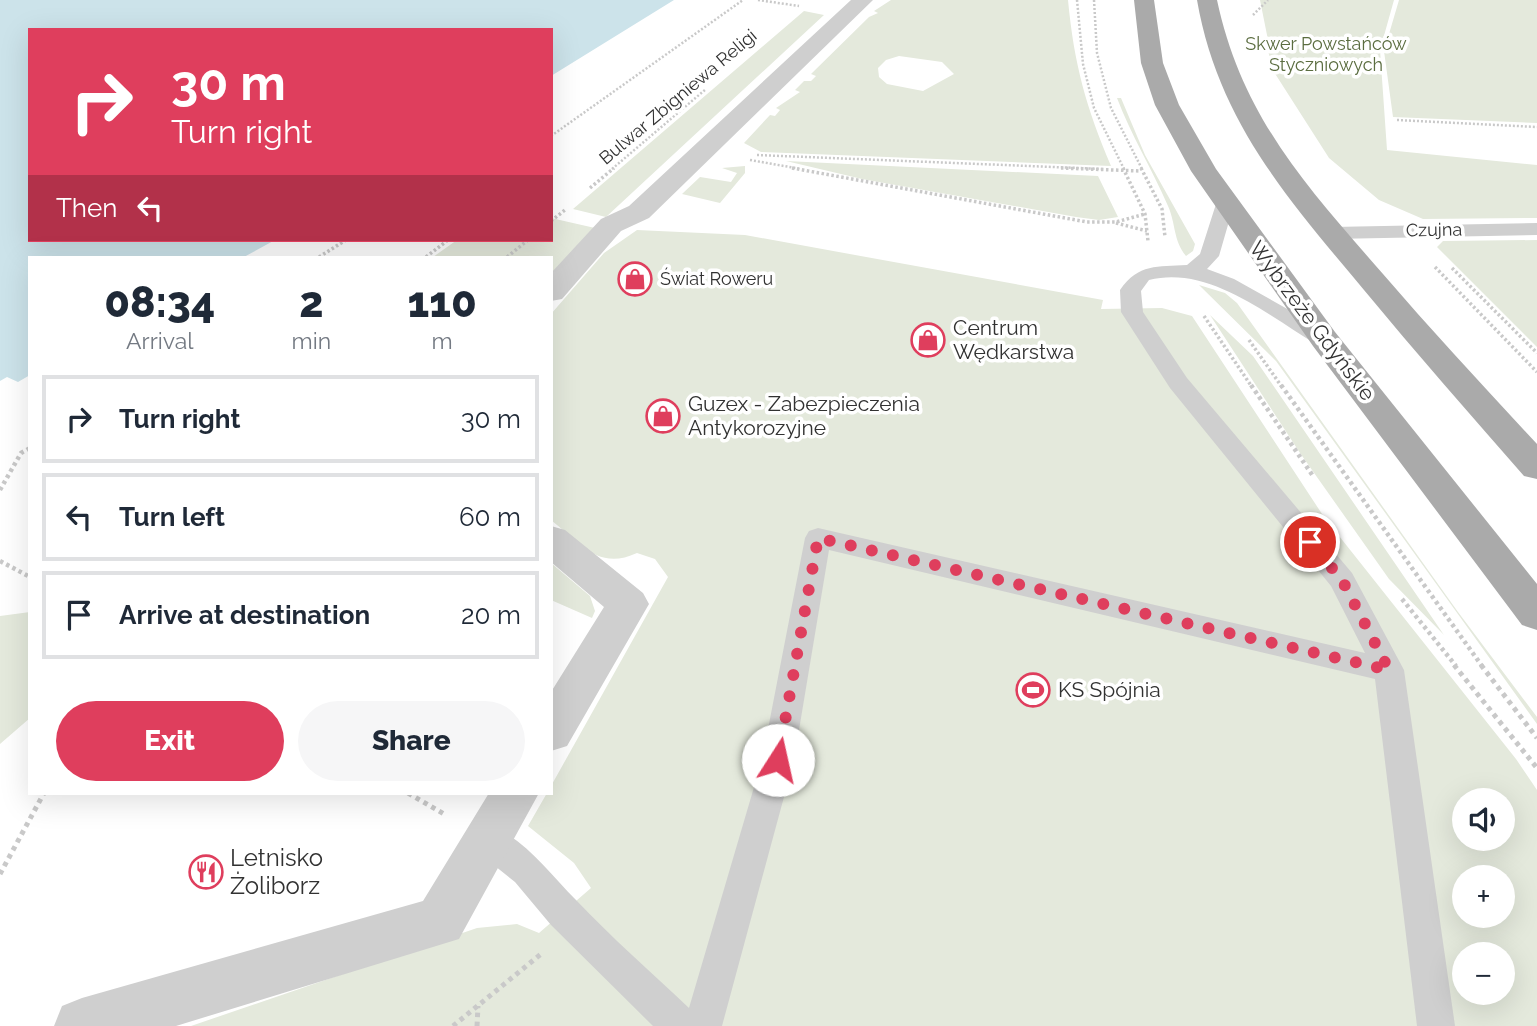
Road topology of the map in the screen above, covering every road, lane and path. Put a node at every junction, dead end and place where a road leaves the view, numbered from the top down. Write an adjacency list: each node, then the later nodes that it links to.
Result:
1 (743, 0): 14 (path)
2 (863, 0): 15 (street)
3 (1077, 0): 16 (path)
4 (1094, 0): 17 (path)
5 (1144, 0): 20 (main road, Wybrzeże Gdyńskie)
6 (1207, 0): 27 (main road)
7 (1268, 0): 9 (path)
8 (803, 7): 10 (path)
9 (1252, 15)
10 (792, 16)
11 (708, 88): 18 (path, Bulwar Zbigniewa Religi)
12 (1396, 120): 13 (path)
13 (1537, 127)
14 (553, 135)
15 (704, 152): 16 (path); 23 (path); 35 (street)
16 (1122, 171): 17 (path); 21 (path)
17 (1140, 171): 34 (path)
18 (583, 195)
19 (572, 204): 22 (path)
20 (1225, 204): 34 (lane); 37 (main road, Wybrzeże Gdyńskie)
21 (1145, 214): 23 (path); 26 (path)
22 (553, 220)
23 (1116, 222): 26 (path)
24 (1537, 229): 25 (lane, Czujna)
25 (1405, 230): 27 (lane, Czujna); 38 (path); 39 (path)
26 (1147, 231): 34 (path)
27 (1332, 233): 41 (main road)
28 (343, 242): 31 (path)
29 (445, 242): 32 (path)
30 (526, 242): 33 (path)
31 (321, 256)
32 (427, 256)
33 (508, 256)
34 (1180, 272): 37 (lane); 42 (path); 49 (lane)
35 (553, 290)
36 (1246, 337): 51 (path)
37 (1324, 339): 48 (main road, Wybrzeże Gdyńskie)
38 (1537, 353)
39 (1537, 372)
40 (28, 449): 43 (path)
41 (1537, 467)
42 (1317, 482)
43 (0, 490)
44 (553, 542): 50 (street)
45 (0, 561): 46 (path)
46 (28, 576)
47 (1395, 591): 52 (path)
48 (1537, 614)
49 (1389, 670): 63 (lane); 64 (lane)
50 (553, 729)
51 (1537, 738)
52 (1537, 768)
53 (43, 795): 56 (path)
54 (514, 795): 55 (street)
55 (487, 839): 57 (lane); 59 (street)
56 (0, 874)
57 (577, 925): 58 (path); 62 (lane)
58 (478, 1006): 60 (path); 61 (path)
59 (82, 1026)
60 (453, 1026)
61 (477, 1026)
62 (680, 1026)
63 (703, 1026)
64 (1436, 1026)

